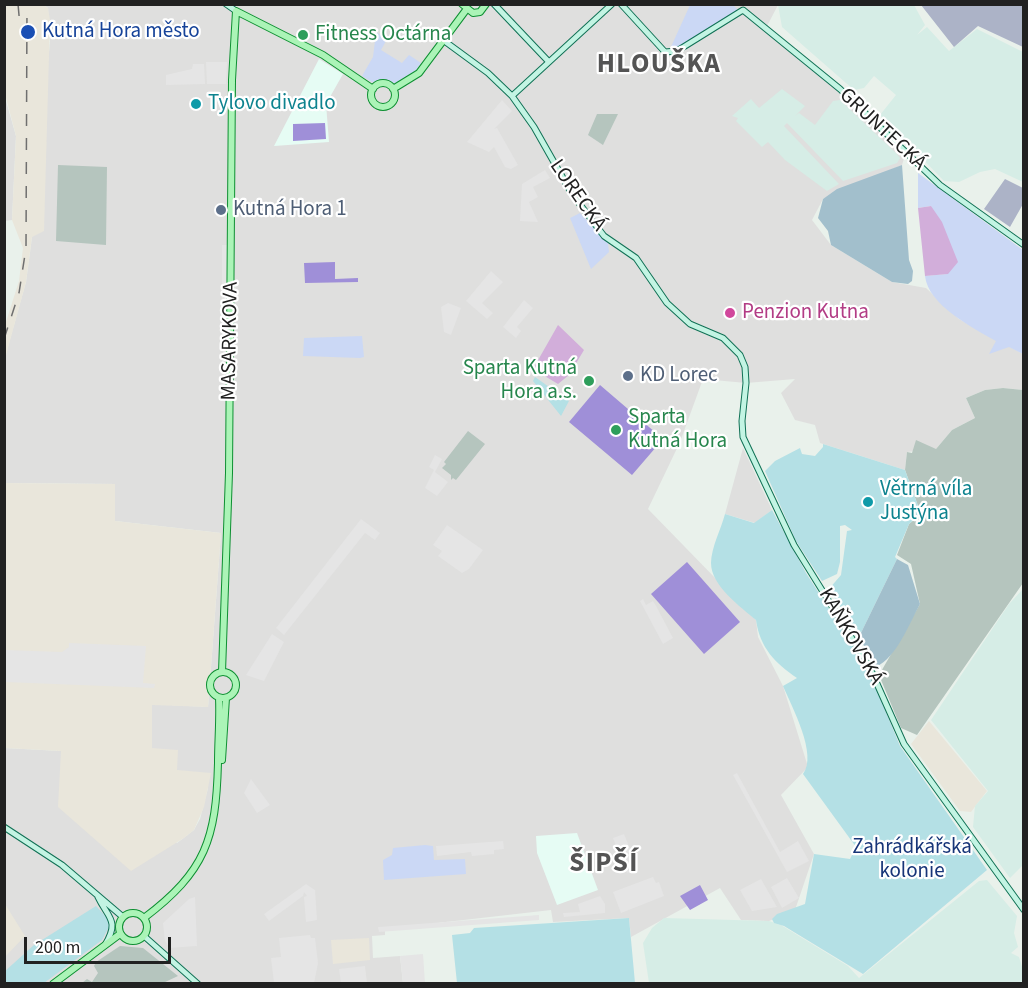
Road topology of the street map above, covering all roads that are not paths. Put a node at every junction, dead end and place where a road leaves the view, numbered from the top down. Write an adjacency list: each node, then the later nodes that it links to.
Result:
1 (225, 4): 7 (street)
2 (486, 4): 6 (main road)
3 (494, 4): 9 (street)
4 (612, 4): 9 (street)
5 (621, 4): 13 (street, GRUNTECKÁ)
6 (464, 7): 8 (main road)
7 (236, 10): 10 (main road); 15 (main road, MASARYKOVA)
8 (443, 40): 11 (main road); 12 (street, LORECKÁ)
9 (549, 62): 12 (street)
10 (374, 89): 11 (main road); 11 (main road)
11 (393, 89)
12 (512, 96): 14 (street, LORECKÁ)
13 (1023, 244)
14 (745, 367): 21 (street, KAŇKOVSKÁ)
15 (222, 672): 16 (main road); 17 (main road)
16 (219, 698): 17 (main road); 18 (main road)
17 (226, 698): 18 (main road)
18 (218, 778): 23 (main road)
19 (4, 827): 20 (street)
20 (96, 893): 22 (street); 26 (street)
21 (1023, 910)
22 (123, 917): 23 (main road); 24 (main road)
23 (144, 918): 25 (main road)
24 (120, 934): 25 (main road); 26 (main road)
25 (144, 936): 28 (street)
26 (104, 946): 27 (main road)
27 (53, 984)
28 (198, 984)

